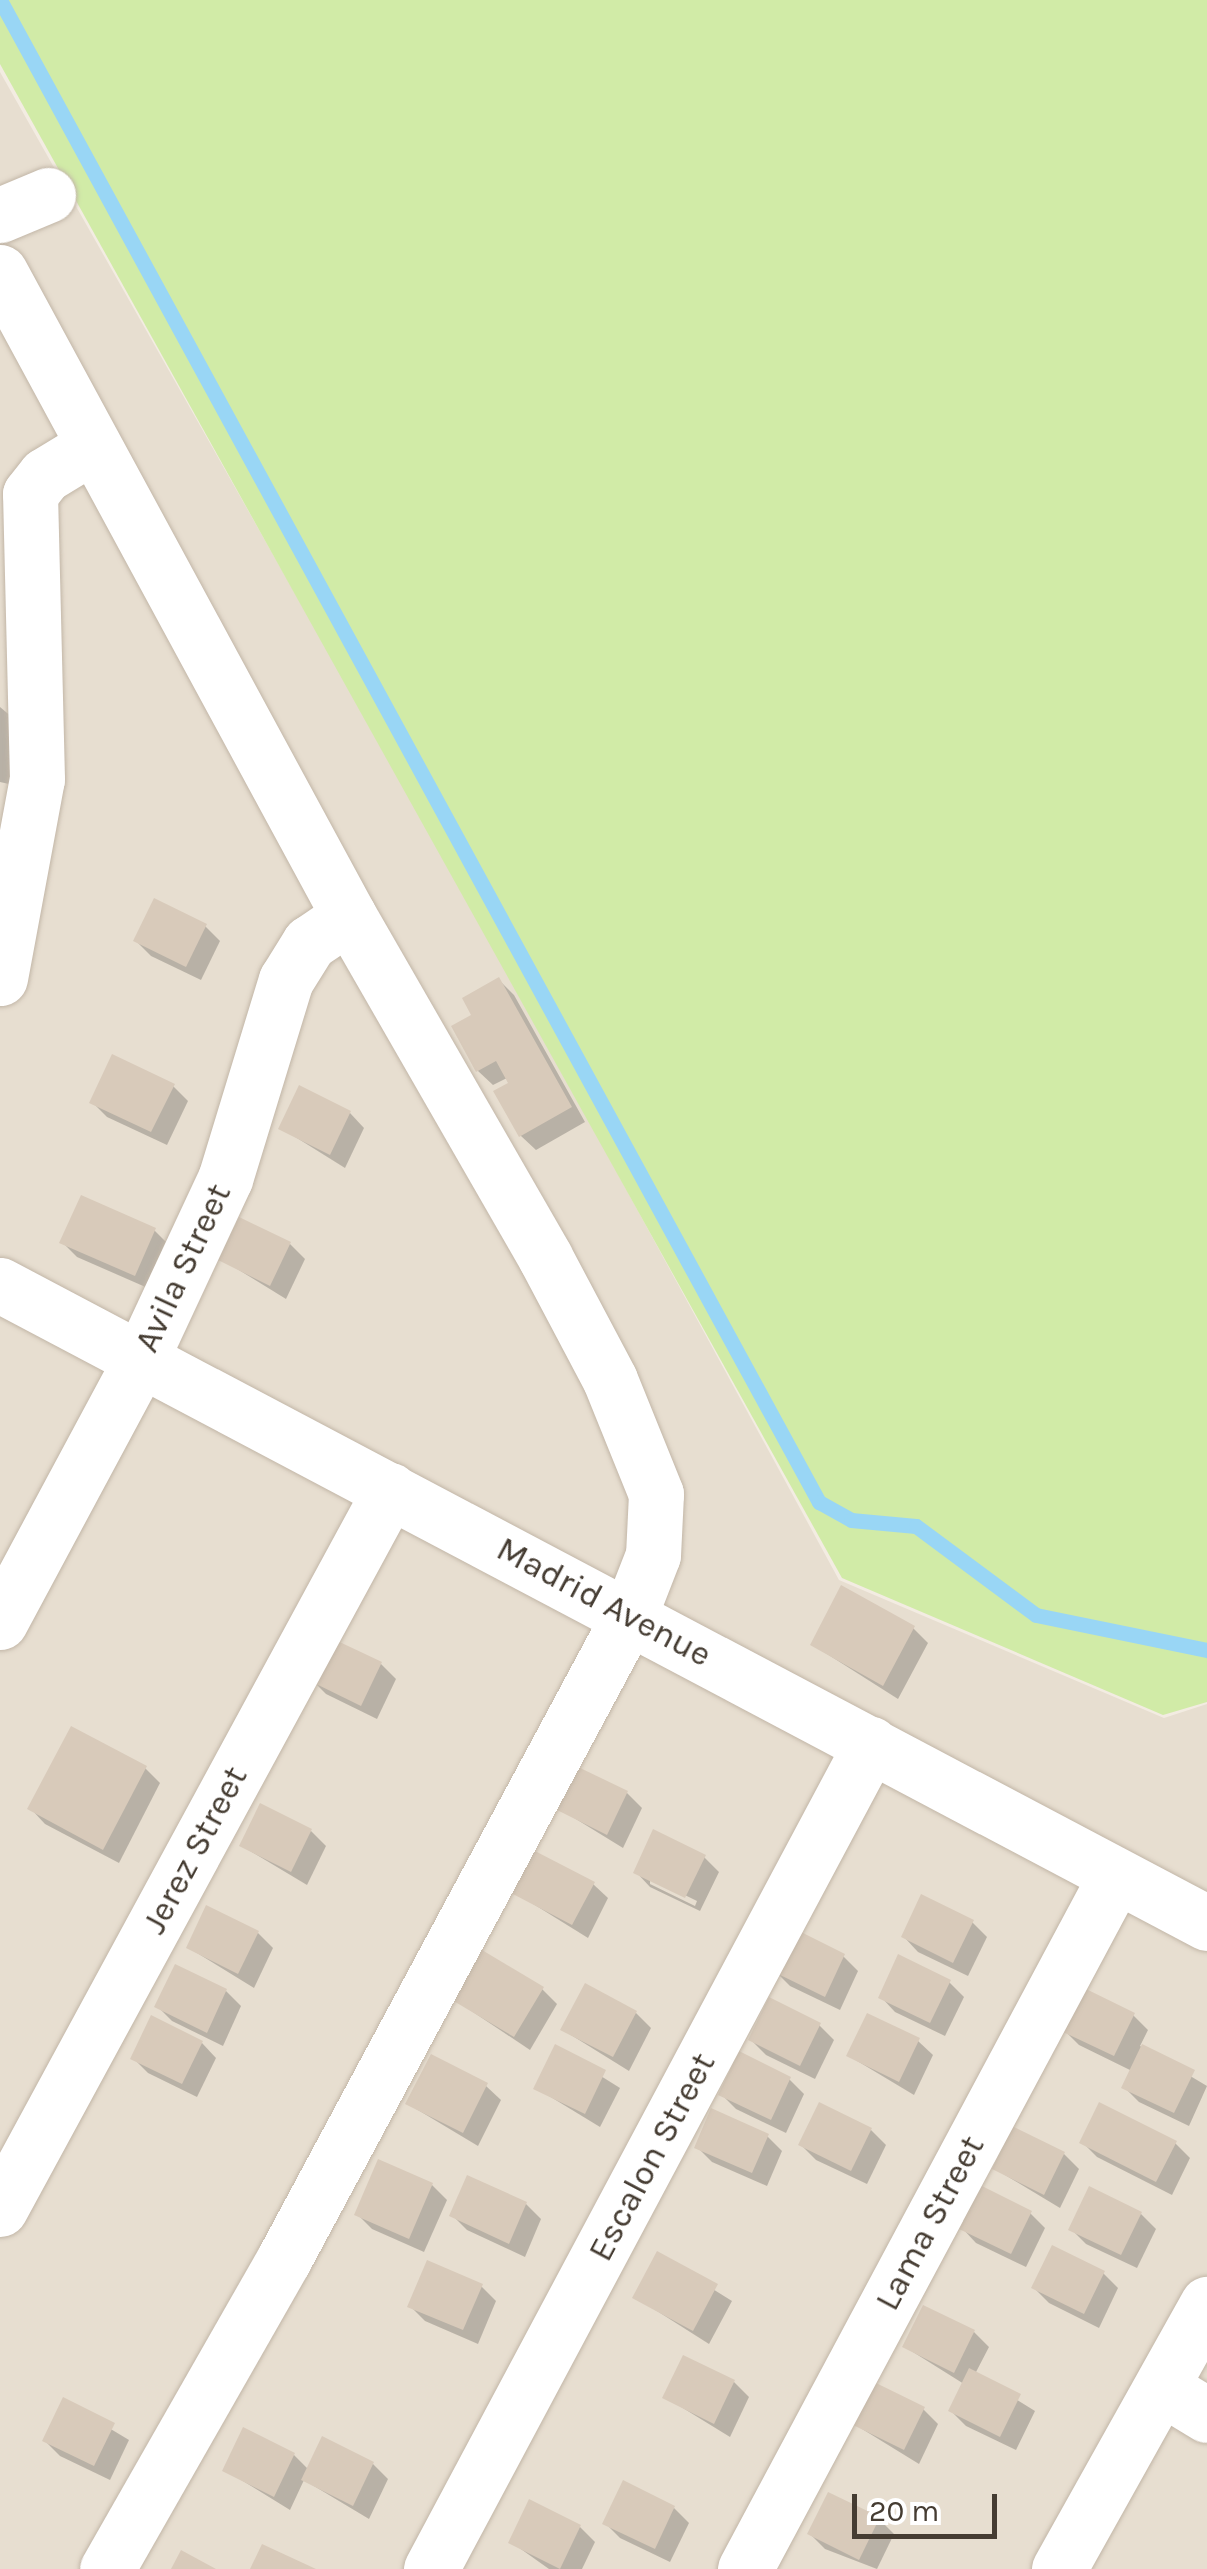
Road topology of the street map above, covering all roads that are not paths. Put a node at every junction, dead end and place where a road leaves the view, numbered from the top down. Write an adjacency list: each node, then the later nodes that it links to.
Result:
1 (0, 272): 2 (street)
2 (91, 447): 3 (street); 4 (street)
3 (348, 916): 6 (street, Avila Street); 8 (street)
4 (0, 978)
5 (0, 1285): 6 (street, Madrid Avenue)
6 (140, 1361): 7 (street, Madrid Avenue); 9 (street, Avila Street)
7 (390, 1490): 8 (street, Madrid Avenue); 13 (street, Jerez Street)
8 (630, 1614): 10 (street, Madrid Avenue); 16 (street)
9 (0, 1622)
10 (871, 1744): 11 (street, Madrid Avenue); 17 (street, Escalon Street)
11 (1115, 1877): 12 (street, Madrid Avenue); 18 (street, Lama Street)
12 (1207, 1923)
13 (0, 2209)
14 (1207, 2304): 15 (street)
15 (1185, 2402): 19 (street)
16 (107, 2569)
17 (431, 2569)
18 (745, 2569)
19 (1059, 2569)

